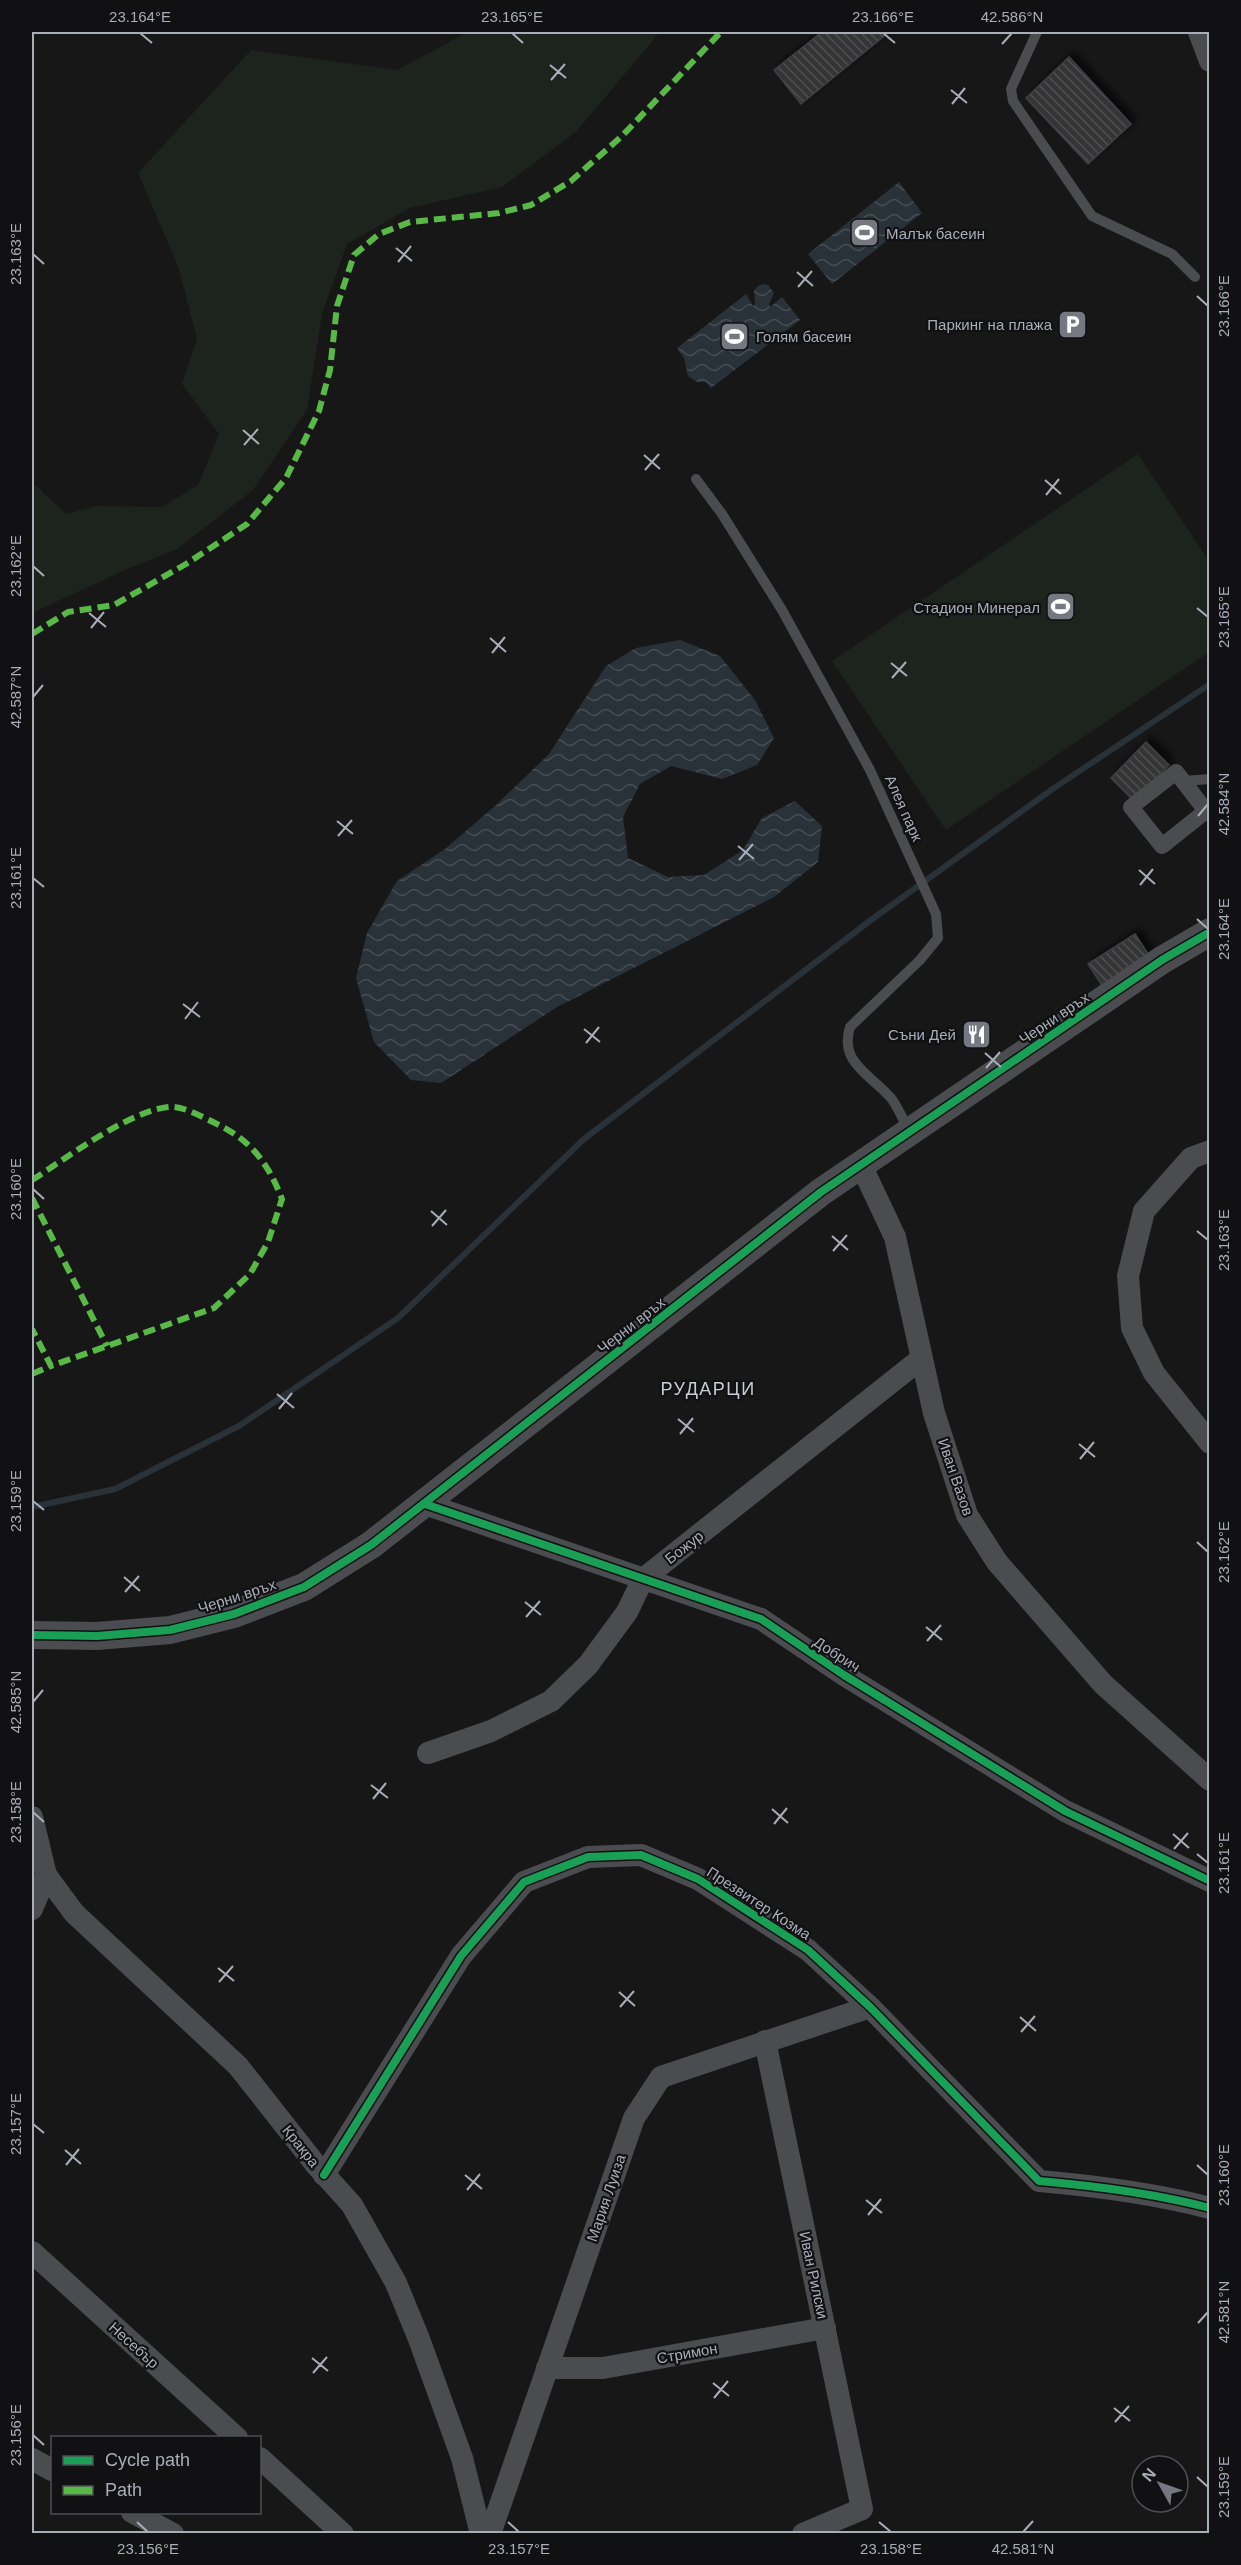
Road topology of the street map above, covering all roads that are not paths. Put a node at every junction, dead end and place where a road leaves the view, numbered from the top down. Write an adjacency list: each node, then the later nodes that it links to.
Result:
1 (1037, 32): 4 (lane)
2 (1199, 32): 3 (street)
3 (1209, 60)
4 (1195, 277)
5 (696, 479): 9 (lane, Алея парк)
6 (1209, 779): 7 (lane)
7 (1183, 781): 7 (street)
8 (1209, 932): 9 (street, Черни връх)
9 (910, 1132): 11 (street, Черни връх)
10 (1209, 1151): 13 (street)
11 (861, 1165): 12 (street, Иван Вазов); 14 (street, Черни връх)
12 (922, 1358): 15 (street, Божур); 18 (street, Иван Вазов)
13 (1209, 1443)
14 (425, 1504): 15 (street, Добрич); 16 (street, Черни връх)
15 (643, 1579): 17 (street, Божур); 21 (street, Добрич)
16 (32, 1635)
17 (428, 1753)
18 (1209, 1780)
19 (32, 1817): 20 (street, Кракра)
20 (39, 1878): 22 (street); 25 (street, Кракра)
21 (1209, 1881)
22 (32, 1909)
23 (870, 2007): 24 (street, Мария Луиза); 25 (street, Презвитер Козма); 26 (street, Презвитер Козма)
24 (765, 2041): 28 (street, Иван Рилски); 29 (street, Мария Луиза)
25 (324, 2175): 37 (street, Кракра)
26 (1209, 2208)
27 (32, 2252): 30 (street, Несебър)
28 (825, 2328): 29 (street, Стримон); 39 (street, Иван Рилски)
29 (547, 2368): 38 (street, Мария Луиза)
30 (235, 2436)
31 (32, 2459): 33 (street)
32 (261, 2459): 36 (street)
33 (51, 2469)
34 (136, 2514): 35 (street)
35 (173, 2534)
36 (343, 2534)
37 (481, 2534)
38 (490, 2534)
39 (803, 2534)

